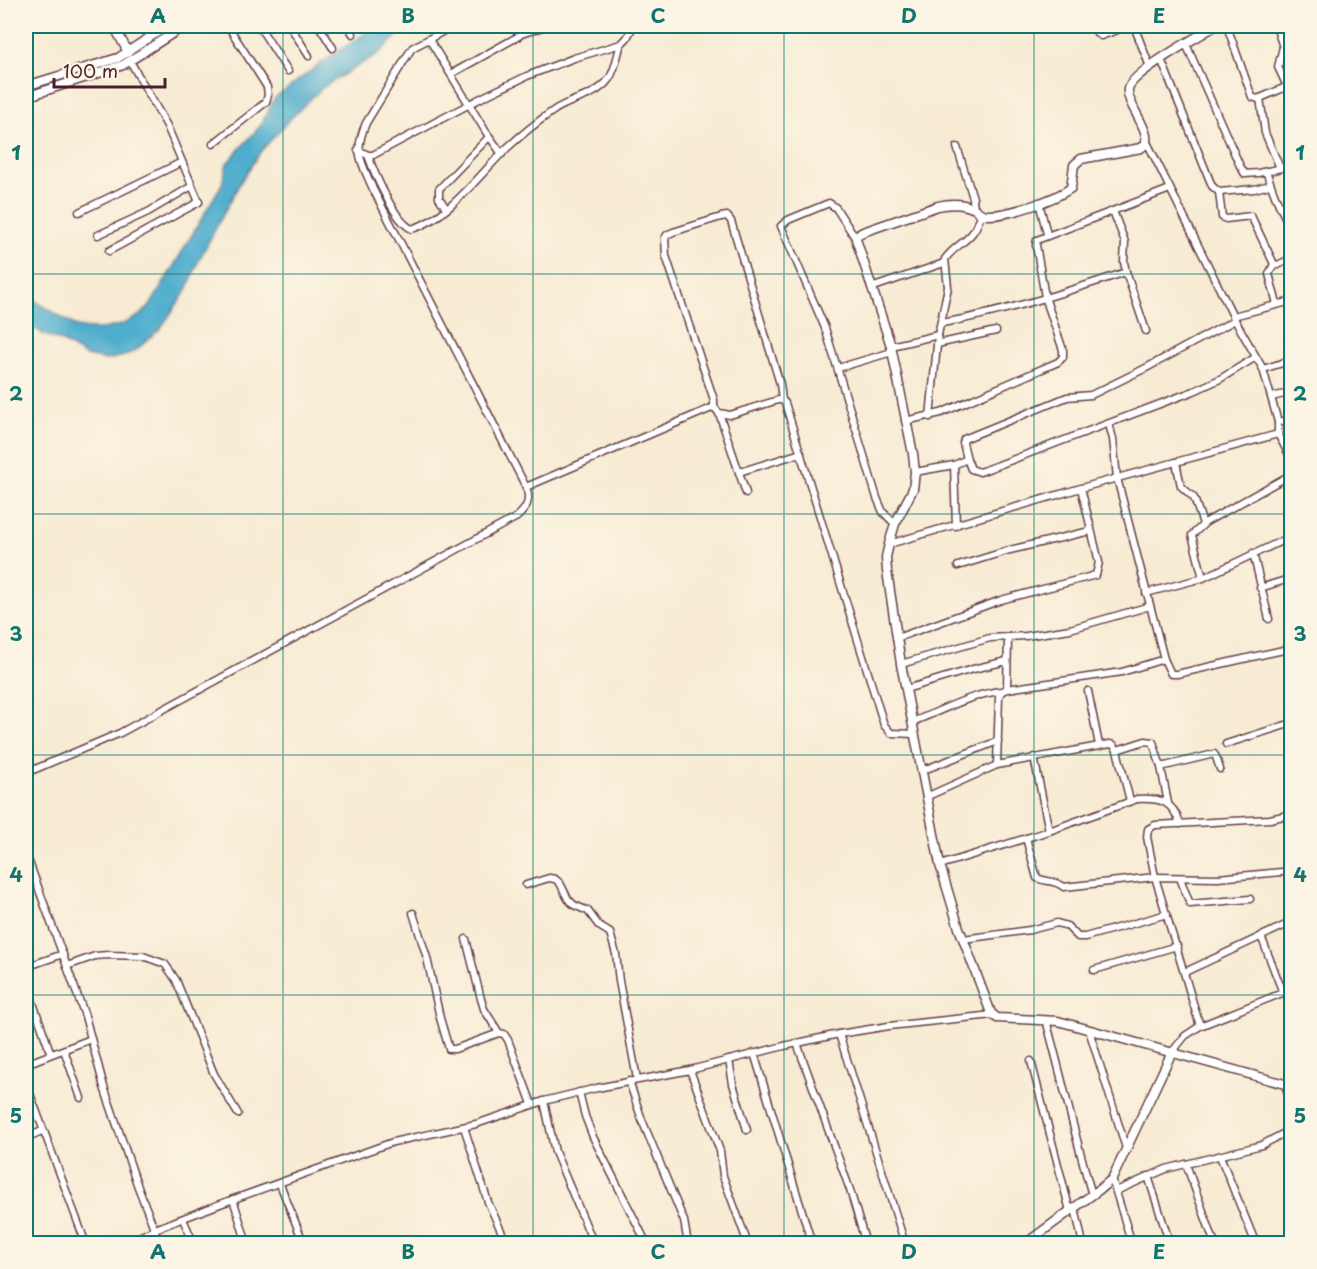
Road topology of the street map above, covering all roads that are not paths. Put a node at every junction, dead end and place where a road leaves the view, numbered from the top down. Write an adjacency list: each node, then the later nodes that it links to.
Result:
1 (114, 26): 26 (street)
2 (167, 26): 26 (street)
3 (184, 26): 26 (street)
4 (228, 26): 39 (street)
5 (259, 26): 29 (street)
6 (290, 26): 25 (street)
7 (320, 26): 24 (street)
8 (348, 26): 19 (street)
9 (453, 26): 21 (street)
10 (519, 26): 20 (street)
11 (546, 26): 20 (street)
12 (633, 26): 22 (street)
13 (1093, 26): 14 (street)
14 (1128, 26)
15 (1134, 26): 28 (street)
16 (1215, 26): 23 (street)
17 (1227, 26): 35 (street)
18 (1276, 26): 32 (street)
19 (353, 34)
20 (521, 34): 30 (street)
21 (429, 39): 30 (street); 41 (street)
22 (621, 44): 36 (street); 42 (street)
23 (1186, 44): 27 (street); 47 (street)
24 (333, 48)
25 (309, 56)
26 (129, 57): 31 (street); 33 (street); 44 (street)
27 (1161, 59): 28 (street); 51 (street)
28 (1150, 67): 38 (street)
29 (288, 71)
30 (451, 74): 36 (street)
31 (26, 86)
32 (1286, 87): 34 (street); 35 (street)
33 (26, 97)
34 (1292, 97)
35 (1260, 98): 46 (street)
36 (470, 104): 37 (street); 43 (street)
37 (489, 137): 42 (street); 53 (street)
38 (1147, 142): 50 (street); 52 (street)
39 (213, 144)
40 (957, 147): 54 (street)
41 (358, 150): 43 (street); 101 (street)
42 (502, 154): 53 (street)
43 (368, 155): 53 (street)
44 (182, 162): 49 (street); 56 (street)
45 (1292, 166): 46 (street)
46 (1280, 168): 47 (street)
47 (1266, 171): 48 (street)
48 (1270, 185): 51 (street); 57 (street)
49 (192, 186): 59 (street); 61 (street)
50 (1170, 189): 55 (street); 70 (street)
51 (1219, 192): 64 (street)
52 (1039, 202): 54 (street); 58 (street)
53 (446, 208)
54 (977, 211): 60 (street); 63 (street)
55 (1113, 211): 58 (street); 65 (street)
56 (79, 212)
57 (1292, 232)
58 (1047, 234): 67 (street)
59 (98, 235)
60 (856, 239): 66 (street); 79 (street)
61 (109, 251)
62 (1292, 258): 64 (street)
63 (944, 263): 66 (street); 71 (street)
64 (1274, 264): 69 (street)
65 (1126, 272): 67 (street); 73 (street)
66 (871, 288): 76 (street)
67 (1045, 297): 71 (street); 86 (street)
68 (1292, 300): 69 (street)
69 (1277, 304): 70 (street)
70 (1234, 318): 77 (street); 93 (street)
71 (942, 323): 74 (street)
72 (996, 331): 75 (street)
73 (1146, 331)
74 (938, 335): 75 (street); 76 (street)
75 (938, 344): 86 (street)
76 (891, 349): 79 (street); 88 (street)
77 (1256, 357): 80 (street); 90 (street)
78 (1292, 360): 80 (street)
79 (838, 368): 104 (street)
80 (1263, 369): 82 (street)
81 (1292, 392): 82 (street)
82 (1272, 397): 89 (street)
83 (782, 400): 84 (street); 85 (street); 92 (street)
84 (714, 407): 85 (street); 101 (street)
85 (719, 413): 97 (street)
86 (930, 417): 88 (street)
87 (1292, 418): 89 (street)
88 (905, 421): 98 (street)
89 (1278, 422): 91 (street)
90 (1109, 424): 93 (street); 100 (street)
91 (1278, 434): 94 (street); 95 (street)
92 (801, 453): 97 (street); 130 (street)
93 (967, 459): 96 (street)
94 (1292, 460)
95 (1176, 462): 100 (street); 105 (street)
96 (954, 465): 98 (street); 106 (street)
97 (739, 472): 103 (street)
98 (915, 472): 104 (street)
99 (1292, 474): 105 (street)
100 (1116, 478): 102 (street); 115 (street)
101 (526, 487): 140 (street)
102 (1081, 488): 106 (street); 107 (street)
103 (746, 493)
104 (895, 524): 109 (street)
105 (1203, 524): 112 (street)
106 (956, 526): 109 (street)
107 (1090, 531): 111 (street); 119 (street)
108 (1292, 536): 110 (street)
109 (889, 544): 119 (street)
110 (1253, 553): 112 (street); 114 (street)
111 (958, 566)
112 (1203, 578): 115 (street)
113 (1292, 578): 114 (street)
114 (1260, 588): 117 (street)
115 (1146, 593): 116 (street)
116 (1150, 606): 118 (street); 121 (street)
117 (1269, 619)
118 (1008, 637): 122 (street); 124 (street)
119 (897, 638): 124 (street)
120 (1290, 648): 121 (street); 123 (street)
121 (1164, 659): 126 (street)
122 (1007, 661): 125 (street); 126 (street)
123 (1292, 661)
124 (901, 664): 125 (street)
125 (906, 688): 128 (street)
126 (1005, 690): 128 (street); 131 (street)
127 (1088, 691): 133 (street)
128 (912, 722): 130 (street)
129 (1292, 723): 132 (street)
130 (914, 734): 139 (street)
131 (998, 741): 136 (street); 139 (street)
132 (1226, 744)
133 (1099, 746): 134 (street); 135 (street)
134 (1117, 750): 137 (street); 142 (street)
135 (1034, 757): 136 (street); 146 (street)
136 (997, 765): 141 (street)
137 (1161, 767): 138 (street); 143 (street)
138 (1220, 769)
139 (921, 771): 141 (street)
140 (26, 773)
141 (926, 797): 149 (street)
142 (1130, 801): 143 (street); 146 (street)
143 (1168, 802): 145 (street)
144 (1292, 814): 145 (street)
145 (1180, 824): 152 (street)
146 (1049, 831): 147 (street)
147 (1026, 838): 149 (street); 152 (street)
148 (26, 854): 150 (street)
149 (940, 865): 161 (street)
150 (28, 870): 163 (street)
151 (1292, 871): 153 (street)
152 (1155, 877): 153 (street); 157 (street)
153 (1180, 878): 155 (street)
154 (526, 885): 187 (street)
155 (1251, 899)
156 (413, 913): 175 (street)
157 (1167, 914): 161 (street); 162 (street)
158 (1291, 924): 159 (street)
159 (1261, 936): 167 (street); 170 (street)
160 (466, 939): 175 (street)
161 (963, 939): 171 (street)
162 (1177, 946): 166 (street); 167 (street)
163 (63, 954): 164 (street); 165 (street)
164 (67, 966): 177 (street); 195 (street)
165 (26, 967)
166 (1094, 970)
167 (1185, 972): 173 (street)
168 (26, 983): 182 (street)
169 (1292, 989): 170 (street)
170 (1283, 993): 173 (street)
171 (993, 1015): 172 (street); 176 (street)
172 (1046, 1020): 174 (street); 208 (street)
173 (1200, 1026): 180 (street)
174 (1089, 1030): 180 (street); 201 (street)
175 (500, 1033): 193 (street)
176 (839, 1034): 178 (street); 226 (street)
177 (91, 1039): 179 (street); 212 (street)
178 (797, 1042): 181 (street); 225 (street)
179 (64, 1050): 182 (street); 191 (street)
180 (1172, 1052): 189 (street); 201 (street)
181 (754, 1053): 183 (street); 224 (street)
182 (51, 1054): 185 (street)
183 (729, 1060): 186 (street); 197 (street)
184 (1031, 1061): 210 (street)
185 (26, 1064)
186 (690, 1070): 187 (street); 223 (street)
187 (633, 1080): 190 (street); 222 (street)
188 (26, 1083): 198 (street)
189 (1288, 1085): 194 (street)
190 (579, 1092): 192 (street); 221 (street)
191 (81, 1098)
192 (544, 1101): 193 (street); 220 (street)
193 (532, 1104): 196 (street)
194 (1292, 1109)
195 (238, 1114)
196 (464, 1127): 206 (street); 219 (street)
197 (747, 1130)
198 (42, 1131): 200 (street); 213 (street)
199 (1291, 1131): 202 (street)
200 (26, 1138)
201 (1126, 1148): 205 (street)
202 (1220, 1156): 203 (street); 232 (street)
203 (1186, 1164): 204 (street); 231 (street)
204 (1148, 1176): 207 (street); 230 (street)
205 (1112, 1179): 207 (street); 208 (street)
206 (280, 1184): 209 (street); 218 (street)
207 (1116, 1191): 229 (street)
208 (1092, 1195): 210 (street)
209 (233, 1199): 211 (street); 217 (street)
210 (1073, 1210): 227 (street); 228 (street)
211 (183, 1219): 212 (street); 216 (street)
212 (155, 1229): 214 (street); 215 (street)
213 (86, 1244)
214 (126, 1244)
215 (160, 1244)
216 (194, 1244)
217 (247, 1244)
218 (304, 1244)
219 (507, 1244)
220 (594, 1244)
221 (647, 1244)
222 (688, 1244)
223 (748, 1244)
224 (812, 1244)
225 (866, 1244)
226 (905, 1244)
227 (1025, 1244)
228 (1083, 1244)
229 (1132, 1244)
230 (1170, 1244)
231 (1215, 1244)
232 (1256, 1244)

